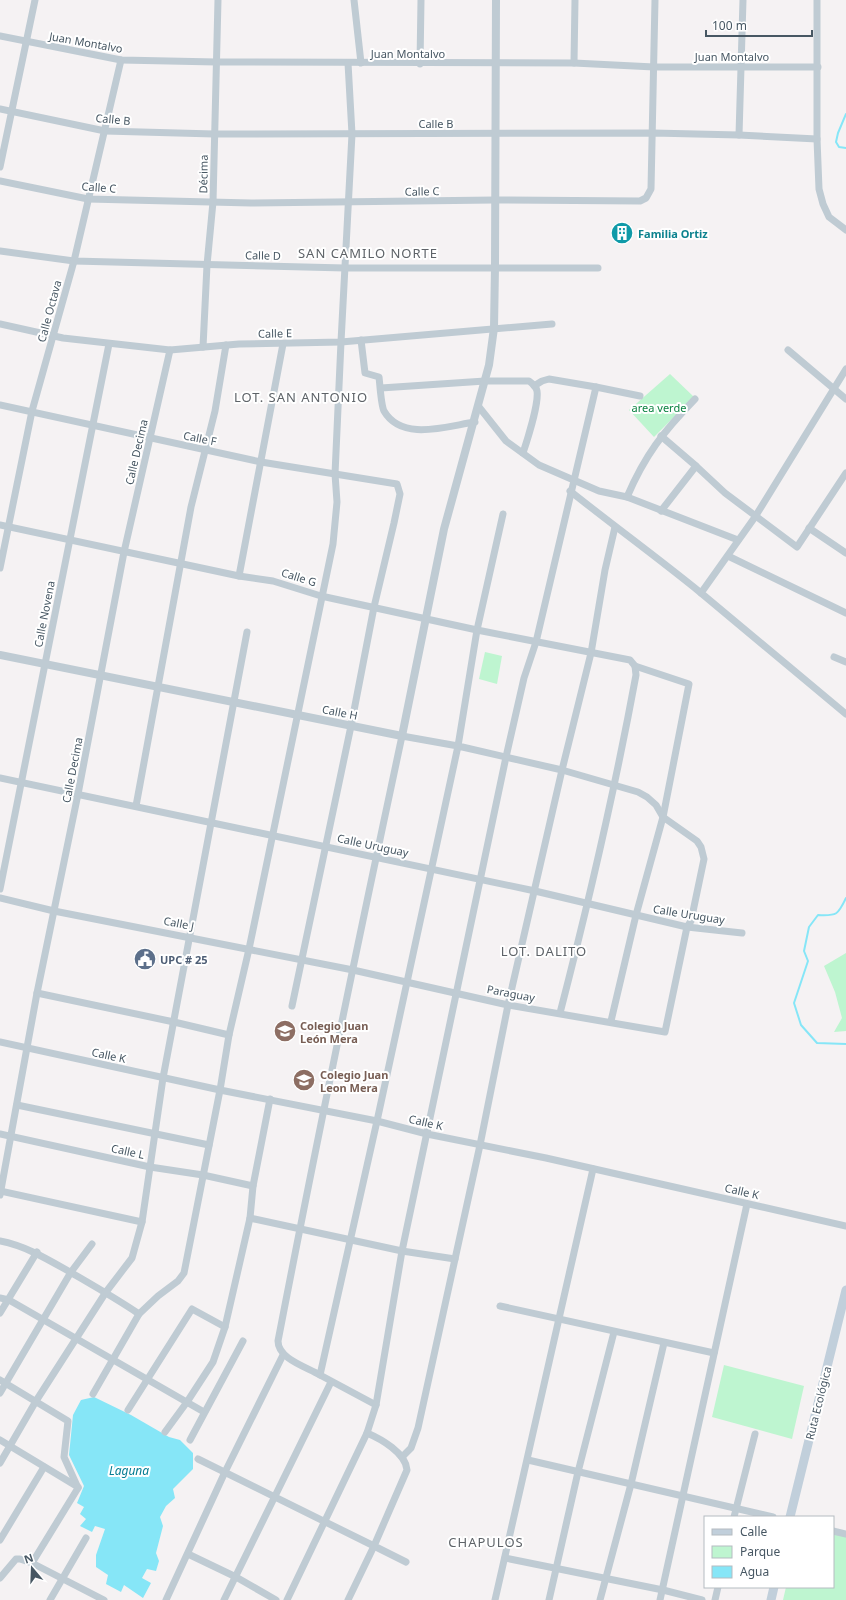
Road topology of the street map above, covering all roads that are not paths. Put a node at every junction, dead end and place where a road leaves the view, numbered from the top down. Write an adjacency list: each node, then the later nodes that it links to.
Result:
1 (34, 0): 11 (street)
2 (218, 0): 13 (street, Décima)
3 (354, 0): 15 (street)
4 (421, 0): 17 (street)
5 (496, 0): 18 (street)
6 (575, 0): 16 (street)
7 (655, 0): 20 (street, Calle C)
8 (743, 0): 19 (street)
9 (817, 0): 21 (street)
10 (0, 36): 11 (street, Juan Montalvo)
11 (27, 42): 12 (street, Juan Montalvo); 23 (street)
12 (121, 60): 13 (street, Juan Montalvo); 24 (street, Calle Octava)
13 (216, 62): 14 (street, Juan Montalvo); 27 (street, Décima)
14 (348, 63): 15 (street, Juan Montalvo); 28 (street)
15 (361, 63): 17 (street, Juan Montalvo)
16 (574, 63): 18 (street, Juan Montalvo); 20 (street, Juan Montalvo)
17 (420, 64): 18 (street, Juan Montalvo)
18 (496, 64): 25 (street)
19 (741, 66): 20 (street, Juan Montalvo); 21 (street, Juan Montalvo); 29 (street)
20 (654, 67): 26 (street, Calle C)
21 (818, 67): 30 (street)
22 (0, 109): 23 (street, Calle B)
23 (13, 111): 24 (street, Calle B); 31 (street)
24 (105, 131): 27 (street, Calle B); 33 (street, Calle Octava)
25 (496, 133): 26 (street, Calle B); 28 (street, Calle B); 34 (street)
26 (653, 133): 29 (street, Calle B); 34 (street, Calle C)
27 (214, 134): 28 (street, Calle B); 35 (street, Décima)
28 (352, 134): 36 (street)
29 (739, 135): 30 (street, Calle B)
30 (817, 139): 37 (street)
31 (0, 167)
32 (0, 181): 33 (street, Calle C)
33 (88, 199): 35 (street, Calle C); 39 (street, Calle Octava)
34 (494, 200): 36 (street, Calle C); 41 (street)
35 (213, 202): 36 (street, Calle C); 40 (street, Décima)
36 (350, 203): 42 (street)
37 (846, 230)
38 (0, 251): 39 (street, Calle D)
39 (74, 261): 40 (street, Calle D); 47 (street, Calle Octava)
40 (207, 265): 42 (street, Calle D); 53 (street, Décima)
41 (495, 267): 42 (street, Calle D); 43 (street, Calle D); 46 (street)
42 (344, 268): 49 (street)
43 (598, 268)
44 (0, 324): 47 (street, Calle E)
45 (552, 324): 46 (street, Calle E)
46 (494, 328): 48 (street, Calle E); 57 (street)
47 (54, 336): 50 (street, Calle E); 67 (street, Calle Octava)
48 (361, 340): 49 (street, Calle E); 60 (street)
49 (340, 342): 51 (street, Calle E); 77 (street)
50 (109, 344): 54 (street, Calle E); 69 (street, Calle Novena)
51 (283, 344): 52 (street, Calle E); 74 (street)
52 (226, 345): 53 (street, Calle E); 72 (street)
53 (203, 347): 54 (street, Calle E)
54 (170, 350): 71 (street, Calle Decima)
55 (788, 350): 61 (street)
56 (846, 369): 61 (street)
57 (485, 381): 58 (street); 60 (street); 66 (street)
58 (534, 386): 59 (street); 73 (street)
59 (596, 387): 62 (street); 78 (street)
60 (381, 388): 68 (street)
61 (833, 388): 63 (street); 83 (street)
62 (640, 396)
63 (846, 398)
64 (695, 399): 70 (street)
65 (0, 405): 67 (street, Calle F)
66 (479, 407): 68 (street); 73 (street)
67 (32, 411): 69 (street, Calle F); 85 (street, Calle Octava)
68 (475, 422): 100 (street)
69 (92, 426): 71 (street, Calle F); 89 (street, Calle Novena)
70 (661, 436): 75 (street); 80 (street)
71 (150, 439): 72 (street, Calle F); 90 (street, Calle Decima)
72 (206, 450): 74 (street, Calle F); 93 (street)
73 (523, 453): 78 (street)
74 (261, 462): 77 (street, Calle F); 95 (street)
75 (696, 466): 81 (street); 83 (street)
76 (846, 473): 87 (street)
77 (335, 474): 97 (street); 98 (street, Calle F)
78 (573, 480): 79 (street); 80 (street)
79 (570, 491): 86 (street); 103 (street)
80 (627, 497): 81 (street)
81 (661, 511): 88 (street)
82 (503, 514): 101 (street)
83 (755, 517): 87 (street); 88 (street)
84 (0, 525): 85 (street, Calle G)
85 (8, 527): 89 (street, Calle G); 94 (street, Calle Octava)
86 (615, 527): 96 (street); 104 (street)
87 (809, 528): 91 (street)
88 (738, 540): 92 (street)
89 (69, 541): 90 (street, Calle G); 108 (street, Calle Novena)
90 (124, 552): 93 (street, Calle G); 110 (street, Calle Decima)
91 (846, 553)
92 (728, 556): 96 (street); 99 (street)
93 (181, 564): 95 (street, Calle G); 111 (street)
94 (0, 568)
95 (238, 576): 97 (street, Calle G)
96 (701, 593): 113 (street)
97 (321, 596): 98 (street, Calle G); 114 (street)
98 (374, 607): 100 (street, Calle G); 115 (street)
99 (846, 613)
100 (427, 618): 101 (street, Calle G); 116 (street)
101 (477, 630): 103 (street, Calle G); 117 (street)
102 (247, 632): 112 (street)
103 (536, 642): 104 (street, Calle G); 118 (street)
104 (591, 653): 109 (street, Calle G); 119 (street)
105 (0, 654): 108 (street, Calle H)
106 (834, 657): 107 (street)
107 (846, 662)
108 (45, 664): 110 (street, Calle H); 121 (street, Calle Novena)
109 (635, 666): 122 (street); 125 (street, Calle G)
110 (101, 675): 111 (street, Calle H); 123 (street, Calle Decima)
111 (158, 686): 112 (street, Calle H); 124 (street)
112 (233, 702): 114 (street, Calle H); 126 (street)
113 (846, 714)
114 (297, 715): 115 (street, Calle H); 127 (street)
115 (351, 726): 116 (street, Calle H); 128 (street)
116 (402, 736): 117 (street, Calle H); 129 (street)
117 (458, 746): 118 (street, Calle H); 130 (street)
118 (506, 757): 119 (street, Calle H); 131 (street)
119 (562, 770): 122 (street, Calle H); 133 (street)
120 (0, 778): 121 (street, Calle Uruguay)
121 (21, 782): 123 (street, Calle Uruguay); 132 (street, Calle Novena)
122 (616, 785): 125 (street, Calle H); 135 (street)
123 (78, 794): 124 (street, Calle Uruguay); 136 (street, Calle Decima)
124 (136, 806): 126 (street, Calle Uruguay)
125 (663, 817): 137 (street); 138 (street)
126 (210, 822): 127 (street, Calle Uruguay); 140 (street)
127 (273, 835): 128 (street, Calle Uruguay); 141 (street)
128 (326, 846): 129 (street, Calle Uruguay); 142 (street)
129 (376, 857): 130 (street, Calle Uruguay); 143 (street)
130 (431, 869): 131 (street, Calle Uruguay); 144 (street)
131 (480, 879): 133 (street, Calle Uruguay); 146 (street)
132 (0, 889)
133 (535, 891): 135 (street, Calle Uruguay); 147 (street)
134 (0, 898): 136 (street, Calle J)
135 (589, 904): 137 (street, Calle Uruguay); 149 (street)
136 (54, 911): 140 (street, Calle J); 145 (street, Calle Decima)
137 (636, 915): 138 (street, Calle Uruguay); 150 (street)
138 (687, 927): 139 (street, Calle Uruguay); 150 (street, Paraguay)
139 (742, 933)
140 (189, 937): 141 (street, Calle J); 151 (street)
141 (249, 949): 142 (street, Calle J); 152 (street)
142 (301, 959): 143 (street, Calle J); 148 (street)
143 (353, 970): 144 (street, Paraguay); 159 (street)
144 (406, 983): 146 (street, Paraguay); 160 (street)
145 (37, 993): 151 (street); 154 (street, Calle Decima)
146 (456, 994): 147 (street, Paraguay); 163 (street)
147 (508, 1005): 149 (street, Paraguay); 166 (street)
148 (292, 1006)
149 (560, 1013): 150 (street, Paraguay)
150 (611, 1021)
151 (174, 1022): 152 (street); 155 (street)
152 (228, 1035): 156 (street)
153 (0, 1042): 154 (street, Calle K)
154 (28, 1049): 155 (street, Calle K); 158 (street, Calle Decima)
155 (163, 1078): 156 (street, Calle K); 162 (street)
156 (220, 1090): 157 (street, Calle K); 165 (street)
157 (270, 1099): 159 (street, Calle K); 170 (street)
158 (17, 1105): 162 (street); 164 (street, Calle Decima)
159 (324, 1112): 160 (street, Calle K); 176 (street)
160 (377, 1122): 163 (street, Calle K); 177 (street)
161 (0, 1134): 164 (street, Calle L)
162 (155, 1134): 165 (street); 167 (street)
163 (427, 1134): 166 (street, Calle K); 180 (street)
164 (11, 1136): 167 (street, Calle L); 171 (street, Calle Decima)
165 (209, 1145): 169 (street)
166 (480, 1145): 168 (street, Calle K); 182 (street)
167 (150, 1167): 169 (street, Calle L); 174 (street)
168 (593, 1169): 172 (street, Calle K); 192 (street)
169 (203, 1175): 170 (street, Calle L); 190 (street)
170 (253, 1186): 173 (street)
171 (0, 1192): 174 (street)
172 (747, 1204): 175 (street, Calle K); 198 (street)
173 (250, 1218): 176 (street); 193 (street)
174 (142, 1222): 185 (street)
175 (846, 1226)
176 (299, 1230): 177 (street); 199 (street)
177 (350, 1239): 180 (street); 201 (street)
178 (0, 1241): 181 (street)
179 (92, 1244): 183 (street)
180 (402, 1251): 182 (street); 209 (street)
181 (37, 1252): 183 (street); 187 (street)
182 (454, 1259): 218 (street)
183 (71, 1272): 185 (street); 191 (street)
184 (846, 1290): 232 (main road, Ruta Ecológica)
185 (106, 1292): 190 (street); 195 (street)
186 (0, 1298): 187 (street)
187 (9, 1300): 189 (street); 191 (street)
188 (500, 1306): 192 (street)
189 (0, 1313)
190 (139, 1314): 200 (street)
191 (43, 1319): 195 (street); 203 (street)
192 (560, 1319): 194 (street); 220 (street)
193 (225, 1327): 202 (street); 208 (street)
194 (614, 1332): 197 (street); 224 (street)
195 (77, 1338): 200 (street); 207 (street)
196 (242, 1341): 211 (street)
197 (664, 1343): 198 (street); 225 (street)
198 (714, 1353): 228 (street)
199 (283, 1354): 201 (street); 223 (street)
200 (113, 1360): 202 (street); 206 (street)
201 (320, 1375): 204 (street)
202 (147, 1380): 208 (street); 210 (street)
203 (3, 1382): 205 (street); 207 (street)
204 (331, 1382): 209 (street); 227 (street)
205 (0, 1393)
206 (93, 1394)
207 (36, 1401): 217 (street); 226 (street)
208 (187, 1402): 211 (street); 212 (street)
209 (376, 1405): 213 (street)
210 (128, 1410)
211 (204, 1412): 216 (street)
212 (165, 1432)
213 (367, 1433): 218 (street); 233 (street)
214 (755, 1434): 229 (street)
215 (0, 1440): 217 (street)
216 (190, 1440)
217 (10, 1445): 221 (street); 222 (street)
218 (402, 1457): 238 (street)
219 (198, 1459): 223 (street)
220 (528, 1460): 224 (street); 240 (street)
221 (0, 1463)
222 (44, 1467): 226 (street); 237 (street)
223 (225, 1472): 227 (street); 239 (street)
224 (578, 1472): 225 (street); 243 (street)
225 (631, 1484): 228 (street); 247 (street)
226 (78, 1488): 242 (street)
227 (275, 1496): 233 (street); 245 (street)
228 (683, 1496): 229 (street); 250 (street)
229 (736, 1507): 230 (street); 231 (street)
230 (734, 1516)
231 (769, 1516)
232 (790, 1516)
233 (326, 1521): 238 (street); 256 (street)
234 (834, 1531): 235 (street)
235 (846, 1534)
236 (86, 1538): 246 (street)
237 (0, 1540)
238 (374, 1546): 241 (street); 257 (street)
239 (188, 1554): 245 (street); 253 (street)
240 (505, 1558): 243 (street); 258 (street)
241 (406, 1562)
242 (32, 1563): 244 (street); 246 (street)
243 (556, 1569): 247 (street); 259 (street)
244 (1, 1576)
245 (236, 1577): 254 (street); 255 (street)
246 (61, 1578): 251 (street); 252 (street)
247 (605, 1579): 250 (street); 260 (street)
248 (718, 1588): 263 (street)
249 (774, 1588): 264 (main road)
250 (663, 1590): 261 (street); 262 (street)
251 (50, 1600)
252 (104, 1600)
253 (166, 1600)
254 (224, 1600)
255 (276, 1600)
256 (287, 1600)
257 (348, 1600)
258 (495, 1600)
259 (549, 1600)
260 (600, 1600)
261 (660, 1600)
262 (702, 1600)
263 (715, 1600)
264 (771, 1600)

